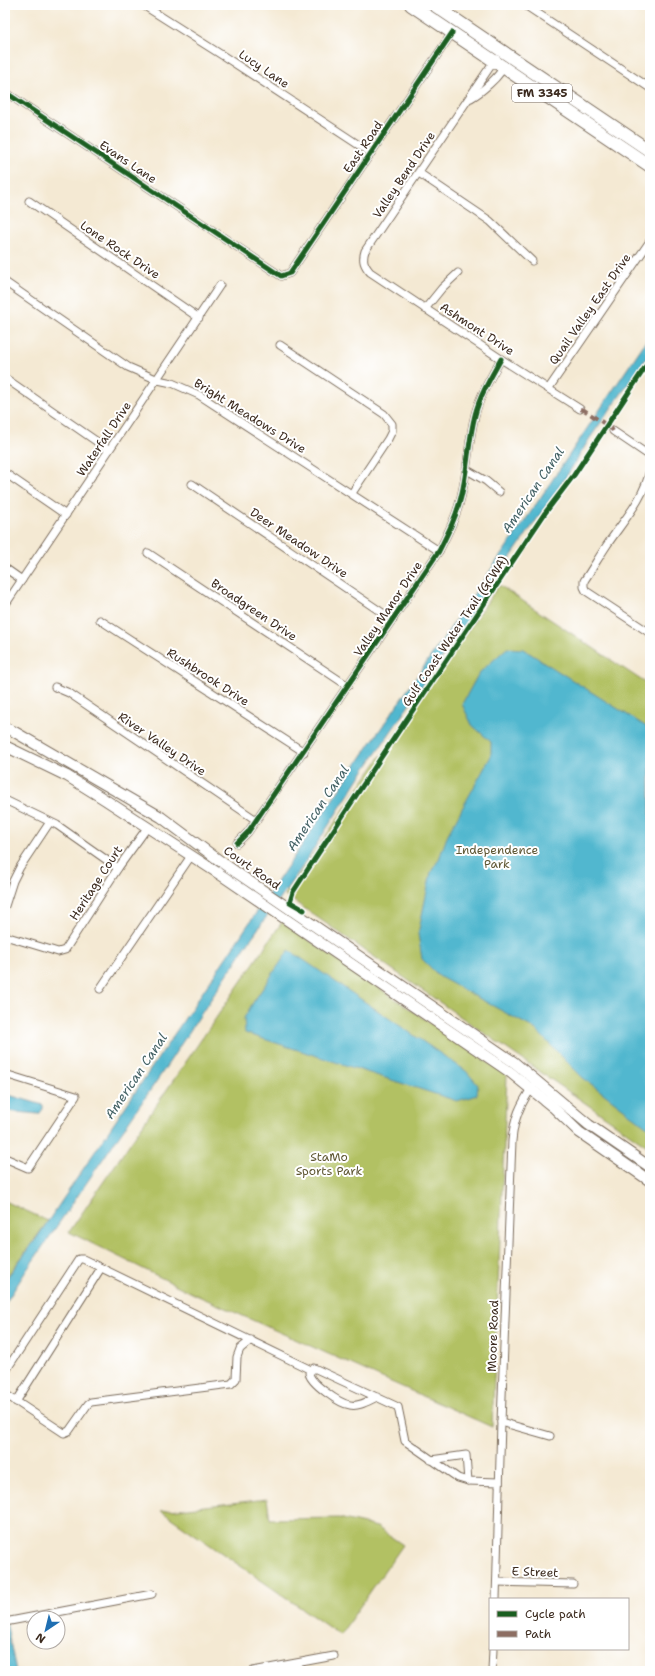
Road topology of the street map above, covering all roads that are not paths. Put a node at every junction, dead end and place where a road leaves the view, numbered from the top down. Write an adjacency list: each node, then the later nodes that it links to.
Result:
1 (143, 5): 15 (street, Lucy Lane)
2 (411, 5): 5 (main road, FM 3345)
3 (525, 5): 9 (street)
4 (440, 7): 5 (street); 7 (main road, FM 3345)
5 (435, 21): 6 (main road, FM 3345)
6 (452, 32): 8 (main road, FM 3345); 15 (street, East Road)
7 (506, 54): 8 (street, Valley Bend Drive); 8 (street, Valley Bend Drive); 12 (main road, FM 3345)
8 (499, 64): 11 (street, Valley Bend Drive); 11 (street, Valley Bend Drive); 13 (main road, FM 3345)
9 (650, 88)
10 (5, 92): 22 (street, Evans Lane)
11 (469, 99): 17 (street, Valley Bend Drive)
12 (603, 119): 13 (main road); 14 (main road, FM 3345)
13 (596, 129): 16 (main road, FM 3345)
14 (650, 151)
15 (371, 154): 22 (street, East Road)
16 (650, 166)
17 (419, 173): 20 (street); 21 (street, Valley Bend Drive)
18 (29, 202): 27 (street, Lone Rock Drive)
19 (650, 241): 32 (street, Quail Valley East Drive)
20 (532, 261)
21 (364, 265): 26 (street, Ashmont Drive)
22 (290, 273)
23 (458, 273): 26 (street)
24 (5, 282): 31 (street, Bright Meadows Drive)
25 (220, 285): 27 (street, Waterfall Drive)
26 (425, 308): 29 (street, Ashmont Drive)
27 (199, 318): 31 (street, Waterfall Drive)
28 (280, 344): 42 (street)
29 (500, 359): 32 (street, Ashmont Drive); 37 (street, Valley Manor Drive)
30 (5, 378): 35 (street)
31 (158, 380): 35 (street, Waterfall Drive); 42 (street, Bright Meadows Drive)
32 (549, 388): 33 (street, Ashmont Drive)
33 (580, 409)
34 (612, 431): 36 (street)
35 (109, 450): 43 (street, Waterfall Drive)
36 (650, 456)
37 (467, 470): 41 (street); 44 (street, Valley Manor Drive)
38 (650, 470): 51 (street)
39 (5, 473): 43 (street)
40 (192, 484): 50 (street, Deer Meadow Drive)
41 (499, 492)
42 (352, 493): 44 (street, Bright Meadows Drive)
43 (66, 515): 47 (street, Waterfall Drive)
44 (439, 551): 50 (street, Valley Manor Drive)
45 (148, 552): 52 (street, Broadgreen Drive)
46 (5, 568): 47 (street)
47 (22, 580): 48 (street, Waterfall Drive)
48 (5, 605)
49 (100, 620): 56 (street, Rushbrook Drive)
50 (393, 620): 52 (street, Valley Manor Drive)
51 (650, 633)
52 (348, 686): 56 (street, Valley Manor Drive)
53 (55, 687): 58 (street, River Valley Drive)
54 (5, 728): 65 (main road, Court Road)
55 (5, 746): 60 (main road, Court Road)
56 (304, 752): 58 (street, Valley Manor Drive)
57 (5, 800): 59 (street)
58 (256, 820): 61 (street, Valley Manor Drive)
59 (50, 822): 63 (street); 64 (street)
60 (146, 828): 62 (main road, Court Road); 63 (street, Heritage Court)
61 (237, 843)
62 (191, 856): 65 (main road, Court Road); 69 (street)
63 (118, 868): 66 (street, Heritage Court)
64 (5, 906)
65 (296, 920): 67 (main road, Court Road); 68 (main road, Court Road)
66 (5, 936)
67 (351, 952): 68 (main road); 71 (main road, Court Road)
68 (346, 960): 72 (main road, Court Road)
69 (100, 989)
70 (5, 1074): 73 (street)
71 (537, 1081): 72 (street, Moore Road); 74 (main road, Court Road)
72 (531, 1090): 75 (main road, Court Road); 83 (street, Moore Road)
73 (5, 1158)
74 (650, 1167)
75 (650, 1181)
76 (101, 1268): 77 (street); 79 (street); 82 (street)
77 (251, 1340): 78 (street); 82 (street)
78 (311, 1370): 81 (street); 81 (street)
79 (5, 1372)
80 (5, 1394): 82 (street)
81 (377, 1397): 85 (street)
82 (16, 1402)
83 (501, 1422): 84 (street); 87 (street, Moore Road)
84 (550, 1436)
85 (431, 1460): 86 (street); 86 (street)
86 (468, 1481): 87 (street)
87 (499, 1482): 88 (street, Moore Road)
88 (497, 1582): 89 (street, E Street); 91 (street, Moore Road)
89 (573, 1584)
90 (152, 1594): 92 (street)
91 (496, 1598)
92 (7, 1622)
93 (493, 1650): 96 (street)
94 (334, 1656): 95 (street)
95 (253, 1671)
96 (492, 1671)

